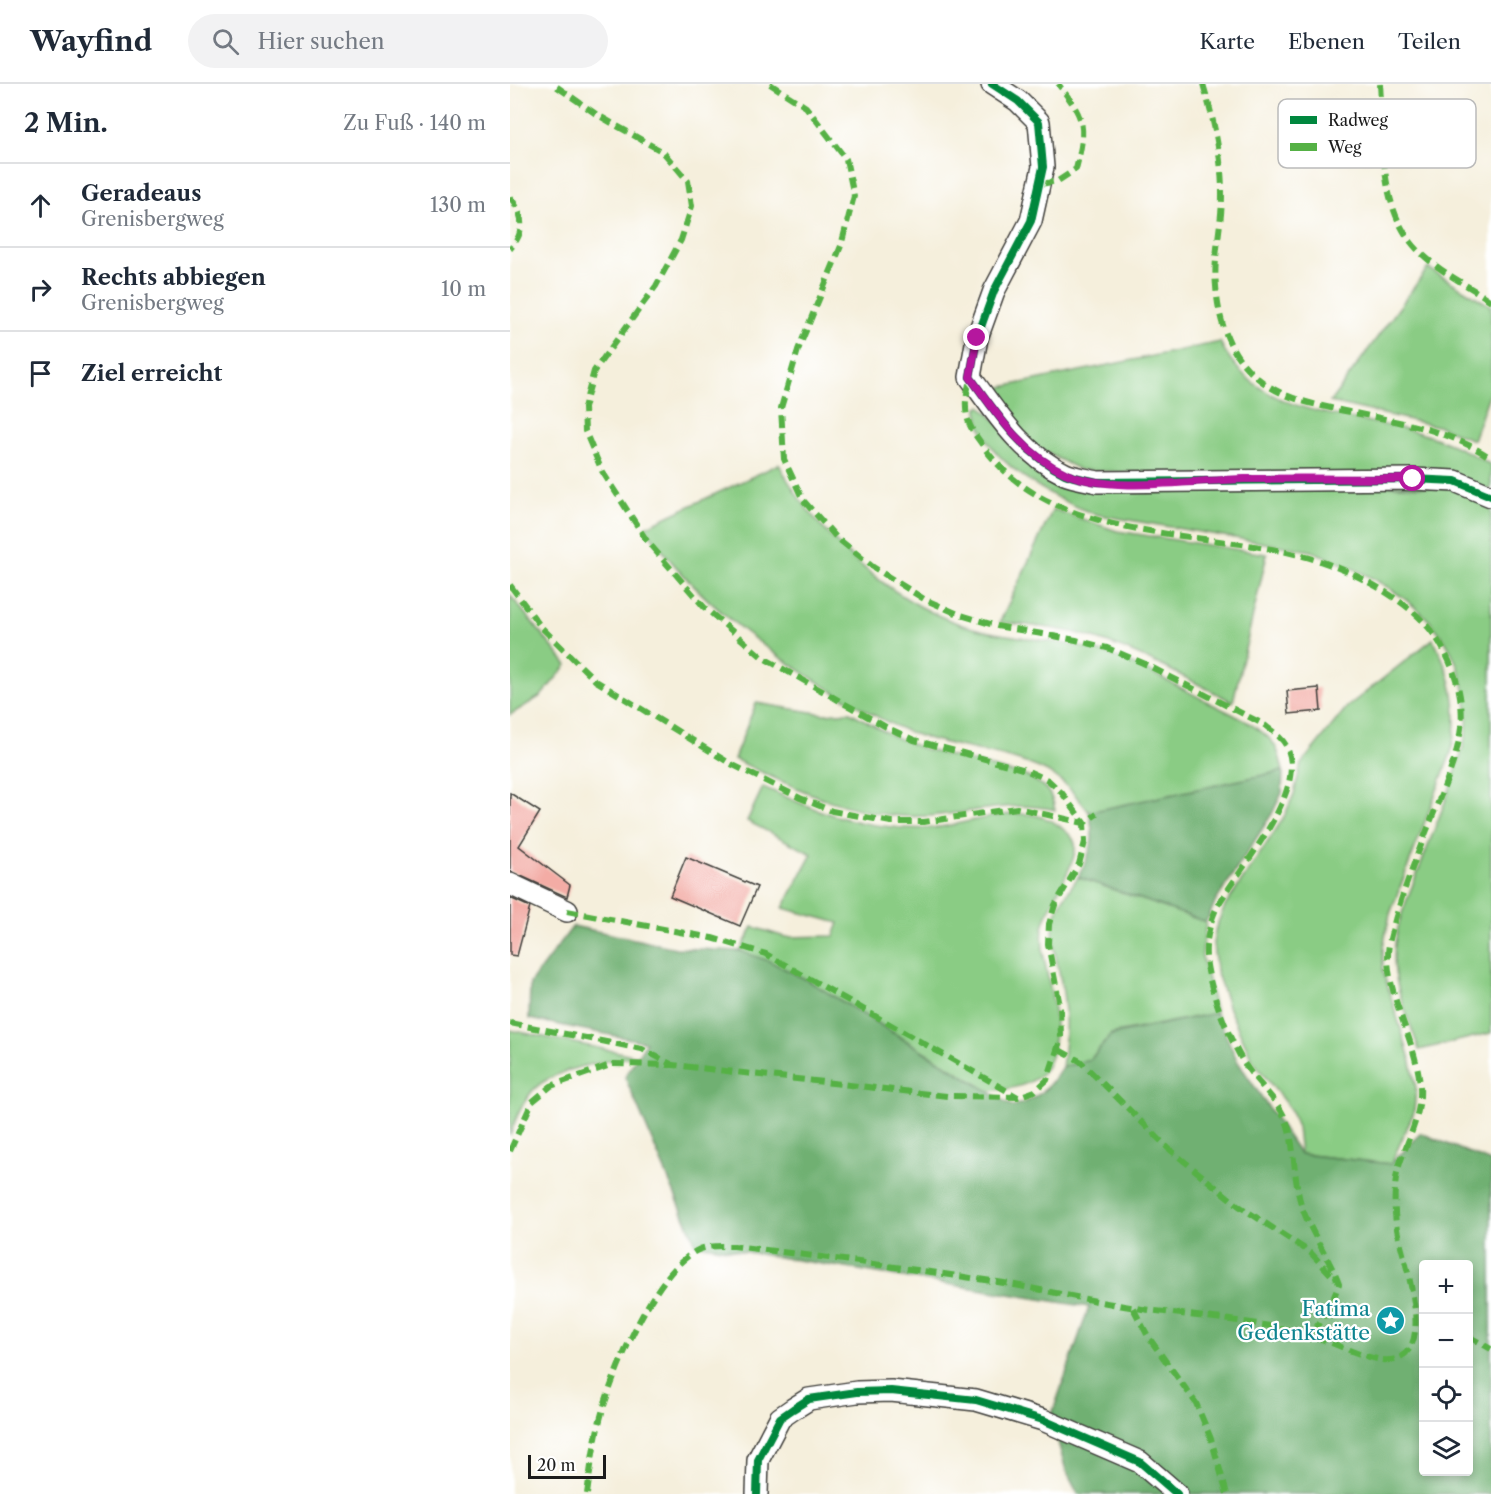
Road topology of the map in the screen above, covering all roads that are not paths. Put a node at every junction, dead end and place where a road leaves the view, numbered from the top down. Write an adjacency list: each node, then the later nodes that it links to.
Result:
1 (992, 84): 2 (street)
2 (1491, 496)
3 (510, 884): 4 (street)
4 (567, 911)
5 (757, 1494): 6 (street)
6 (1177, 1494)

